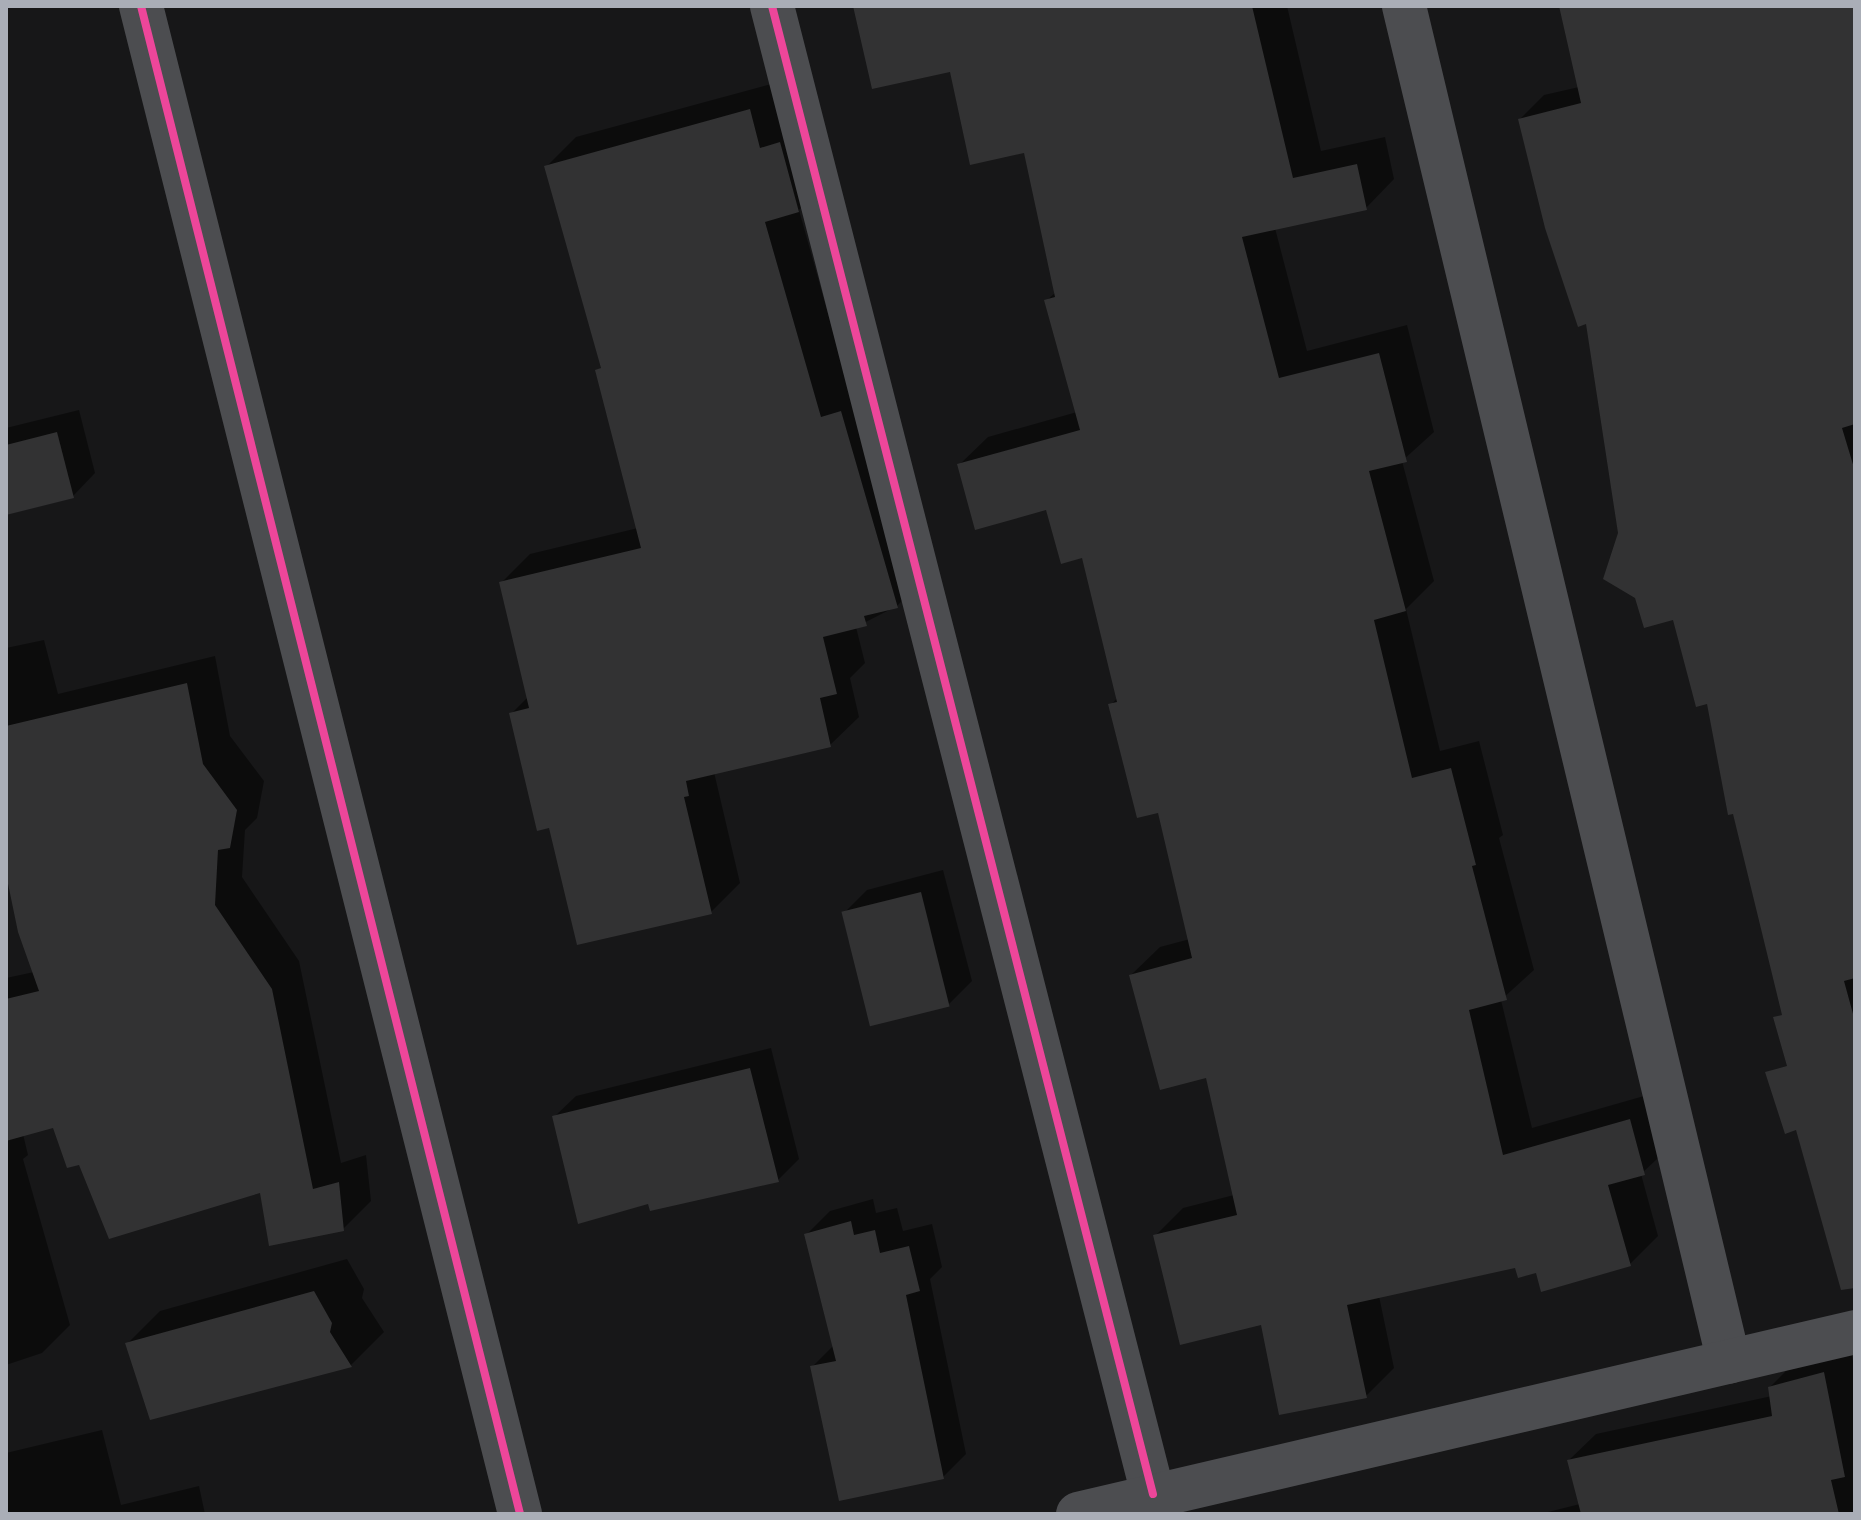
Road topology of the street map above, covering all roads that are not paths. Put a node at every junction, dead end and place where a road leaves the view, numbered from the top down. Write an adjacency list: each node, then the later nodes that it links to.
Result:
1 (141, 6): 7 (street)
2 (772, 6): 6 (street)
3 (1404, 6): 5 (street)
4 (1855, 1332): 5 (street)
5 (1729, 1362): 6 (street)
6 (1153, 1494): 8 (street)
7 (520, 1514)
8 (1078, 1514)

